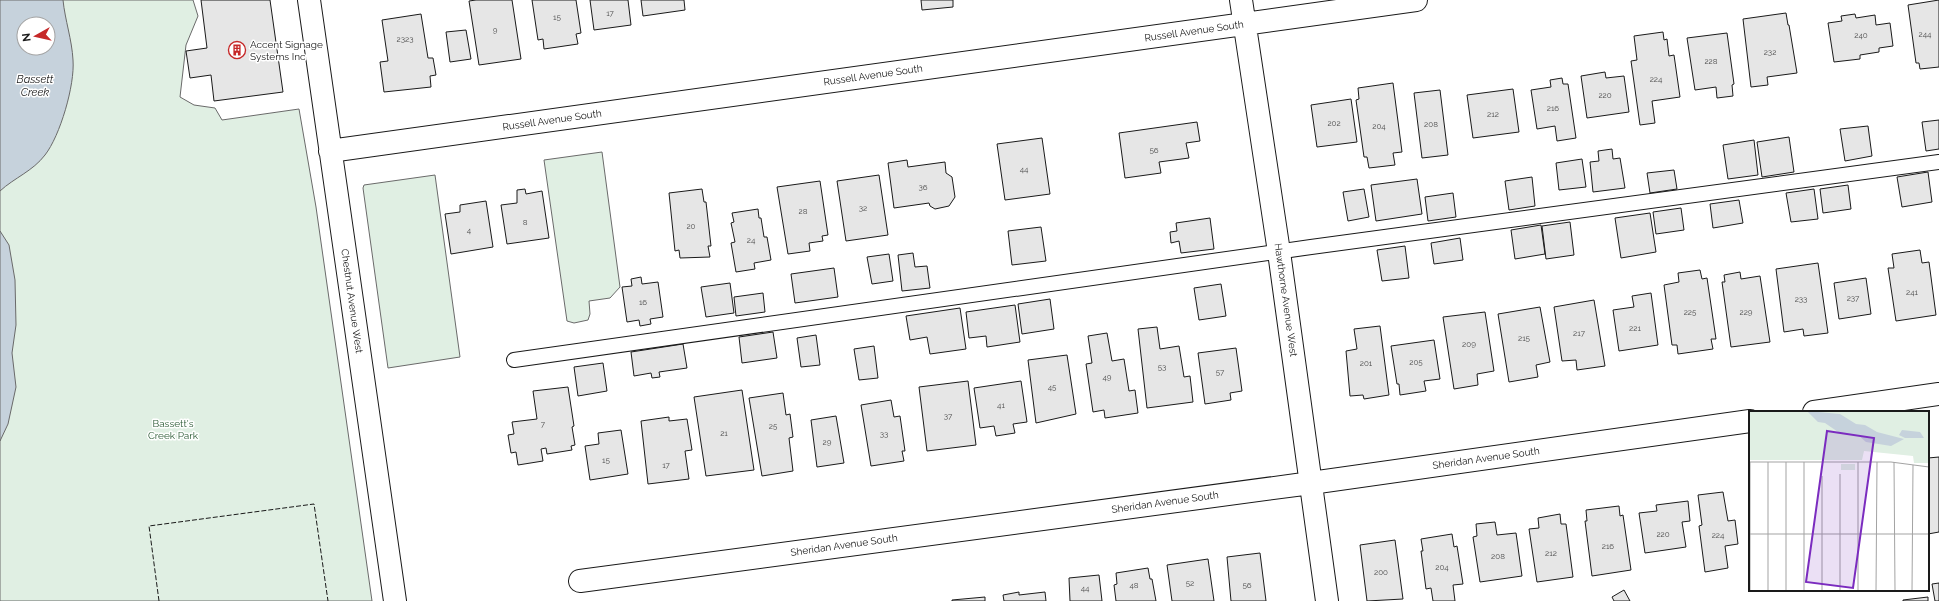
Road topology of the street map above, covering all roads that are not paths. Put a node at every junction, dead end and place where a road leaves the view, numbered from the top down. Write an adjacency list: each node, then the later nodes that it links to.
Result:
1 (309, 0): 5 (street, Chestnut Avenue West)
2 (1241, 0): 4 (street, Hawthorne Avenue West)
3 (1416, 0): 4 (street, Russell Avenue South)
4 (1244, 24): 5 (street, Russell Avenue South); 7 (street, Hawthorne Avenue West)
5 (330, 151): 14 (street, Chestnut Avenue West)
6 (1939, 162): 7 (lane)
7 (1279, 252): 8 (lane); 12 (street, Hawthorne Avenue West)
8 (514, 360)
9 (1939, 394): 10 (street)
10 (1821, 411)
11 (1749, 421): 12 (street, Sheridan Avenue South)
12 (1310, 482): 13 (street, Sheridan Avenue South); 15 (street, Hawthorne Avenue West)
13 (580, 581)
14 (395, 601)
15 (1327, 601)

